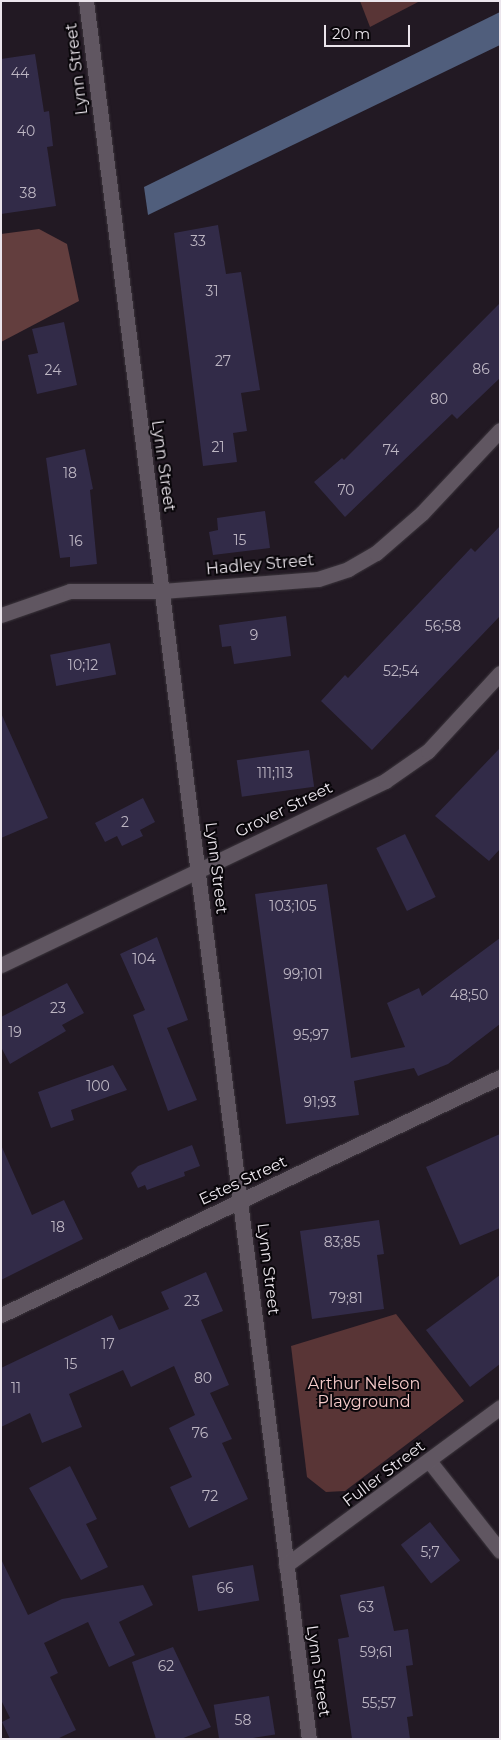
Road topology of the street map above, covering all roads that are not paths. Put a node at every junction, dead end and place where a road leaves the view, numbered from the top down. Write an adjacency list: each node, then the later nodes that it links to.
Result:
1 (86, 1): 3 (street, Lynn Street)
2 (500, 430): 3 (street, Hadley Street)
3 (162, 592): 4 (street, Hadley Street); 6 (street, Lynn Street)
4 (1, 615)
5 (500, 673): 6 (street, Grover Street)
6 (198, 870): 7 (street, Grover Street); 9 (street, Lynn Street)
7 (1, 965)
8 (500, 1077): 9 (street, Estes Street)
9 (242, 1203): 10 (street, Estes Street); 14 (street, Lynn Street)
10 (1, 1315)
11 (500, 1408): 12 (street, Fuller Street)
12 (430, 1462): 13 (street); 14 (street, Fuller Street)
13 (500, 1551)
14 (286, 1565): 15 (street, Lynn Street)
15 (309, 1739)

